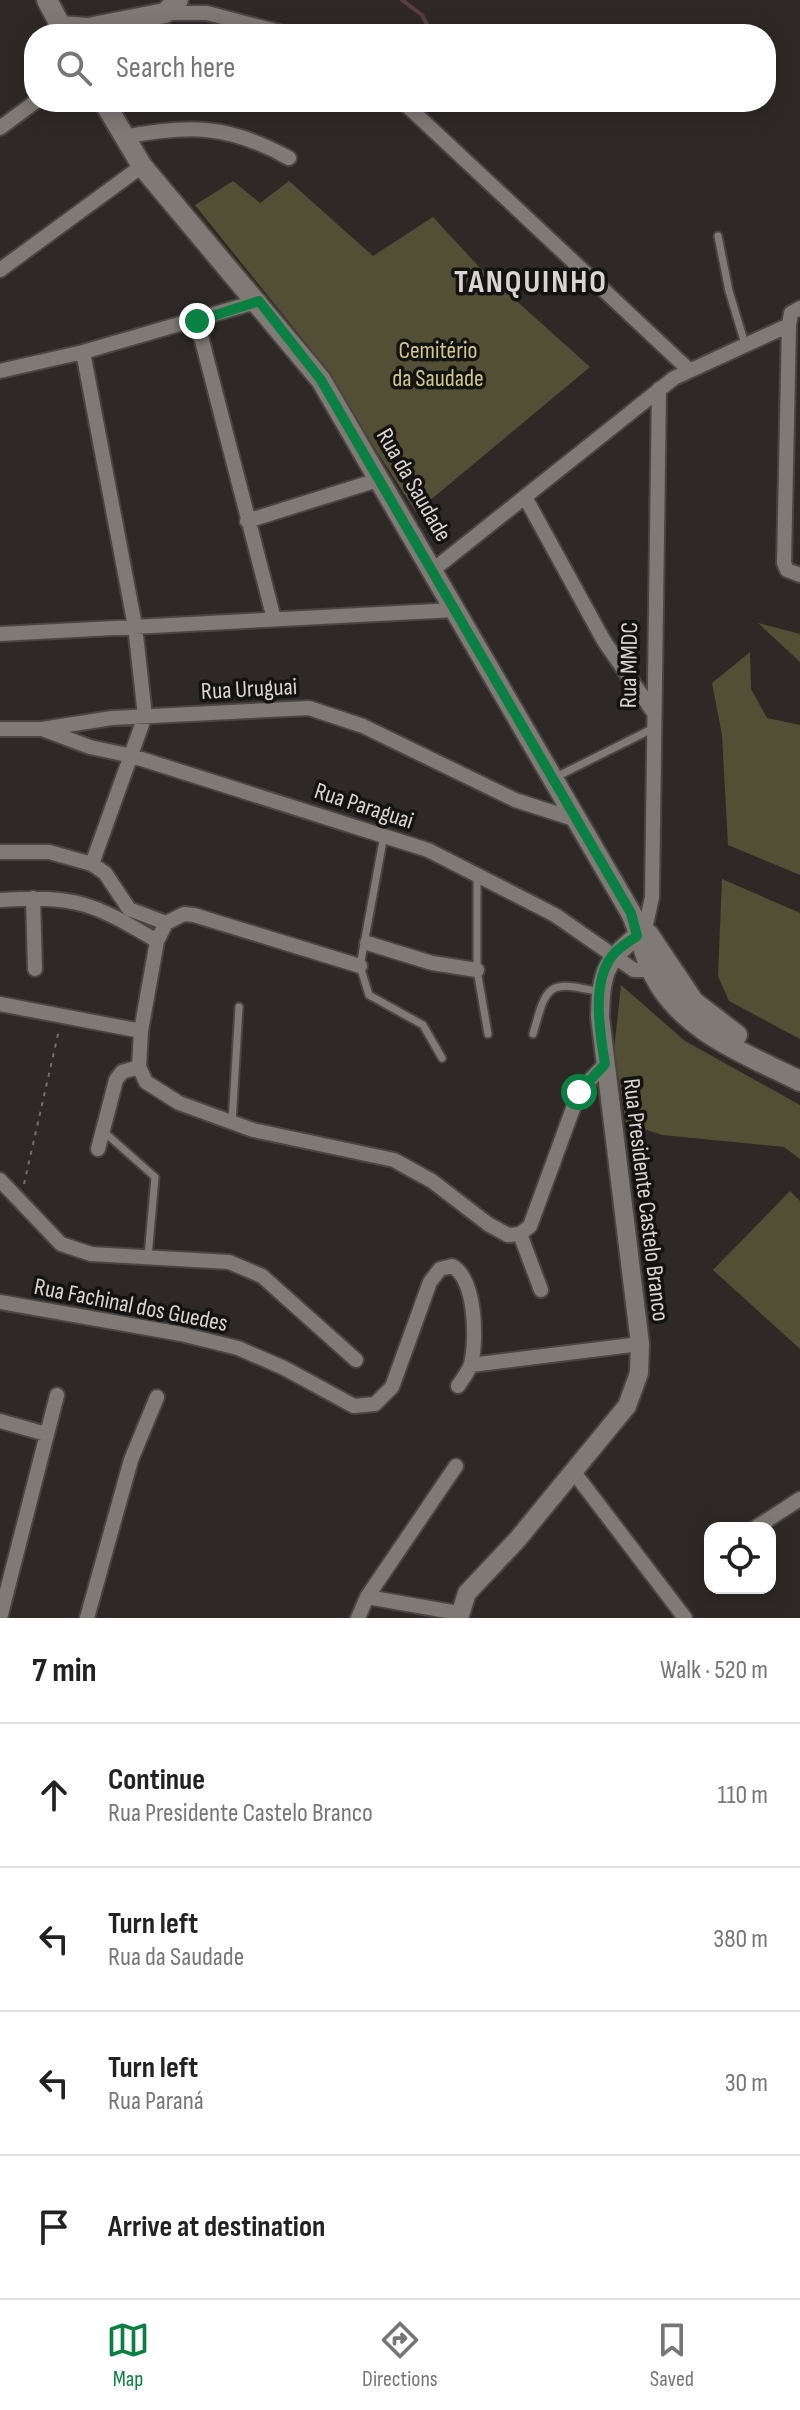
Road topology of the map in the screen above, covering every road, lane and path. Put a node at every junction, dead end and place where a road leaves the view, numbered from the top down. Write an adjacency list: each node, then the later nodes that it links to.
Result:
1 (47, 0): 5 (main road)
2 (196, 0): 4 (street)
3 (172, 6): 4 (street); 6 (main road)
4 (207, 13): 7 (street)
5 (60, 24)
6 (110, 24)
7 (249, 24)
8 (24, 110): 11 (street)
9 (110, 112): 12 (main road, Rua da Saudade)
10 (414, 112): 23 (street)
11 (0, 128)
12 (124, 137): 13 (street); 14 (main road, Rua da Saudade)
13 (289, 158)
14 (142, 166): 16 (street); 17 (main road, Rua da Saudade)
15 (718, 236): 21 (lane)
16 (0, 270)
17 (259, 301): 19 (street); 26 (main road, Rua da Saudade)
18 (800, 308): 20 (street)
19 (197, 321): 22 (street); 28 (street)
20 (789, 325): 21 (street); 30 (street)
21 (745, 344): 23 (street)
22 (83, 352): 24 (street); 33 (street)
23 (688, 369): 25 (street)
24 (0, 371)
25 (659, 389): 27 (street); 35 (street, Rua MMDC)
26 (381, 479): 28 (street); 29 (main road, Rua da Saudade)
27 (525, 497): 29 (street); 35 (street)
28 (247, 521): 32 (street)
29 (433, 570): 31 (main road, Rua da Saudade)
30 (800, 575)
31 (455, 610): 32 (street); 41 (main road, Rua da Saudade)
32 (274, 619): 33 (street)
33 (135, 626): 34 (street); 36 (street)
34 (0, 634)
35 (652, 710): 39 (street, Rua MMDC)
36 (145, 716): 38 (street, Rua Uruguai); 40 (street); 42 (street, Rua Uruguai)
37 (0, 729): 38 (street, Rua Uruguai)
38 (42, 729): 40 (street, Rua Paraguai)
39 (652, 729): 41 (lane); 50 (street, Rua MMDC)
40 (132, 756): 43 (street, Rua Paraguai); 45 (street)
41 (552, 779): 42 (main road, Rua da Saudade)
42 (574, 819): 50 (main road, Rua da Saudade)
43 (384, 835): 46 (street, Rua Paraguai); 52 (lane)
44 (0, 852): 45 (street)
45 (92, 864): 49 (street)
46 (477, 872): 53 (street, Rua Paraguai); 56 (lane)
47 (33, 898): 48 (street); 51 (street); 55 (street)
48 (0, 900)
49 (166, 923): 51 (street); 54 (street)
50 (639, 930): 53 (street); 57 (main road); 67 (main road)
51 (157, 941): 62 (street)
52 (367, 943): 54 (lane); 56 (street)
53 (612, 955): 57 (street, Rua Paraguai); 58 (street, Rua Presidente Castelo Branco)
54 (360, 966): 65 (lane)
55 (35, 969)
56 (477, 970): 63 (lane)
57 (651, 970): 69 (main road)
58 (600, 992): 64 (lane); 66 (street, Rua Presidente Castelo Branco)
59 (0, 1004): 61 (street)
60 (239, 1007): 70 (lane)
61 (62, 1017): 62 (street); 74 (path)
62 (141, 1031): 68 (street)
63 (488, 1034)
64 (533, 1034)
65 (442, 1058)
66 (605, 1064): 75 (street); 79 (street, Rua Presidente Castelo Branco)
67 (800, 1065)
68 (139, 1067): 70 (street); 71 (street)
69 (800, 1081)
70 (232, 1123): 75 (street)
71 (103, 1131): 72 (street); 76 (lane)
72 (98, 1149)
73 (0, 1180): 74 (street)
74 (19, 1203): 76 (street)
75 (520, 1234): 77 (street)
76 (148, 1257): 80 (street)
77 (541, 1290)
78 (0, 1302): 81 (street, Rua Fachinal dos Guedes)
79 (640, 1344): 81 (street); 88 (street, Rua Presidente Castelo Branco)
80 (356, 1360)
81 (471, 1365): 82 (street)
82 (458, 1386)
83 (57, 1395): 86 (street)
84 (157, 1397): 94 (street)
85 (0, 1421): 86 (street)
86 (46, 1434): 93 (street)
87 (456, 1466): 91 (street)
88 (573, 1471): 92 (street, Rua Presidente Castelo Branco); 96 (street)
89 (800, 1499): 90 (street)
90 (764, 1522)
91 (367, 1597): 92 (street); 95 (street)
92 (458, 1616)
93 (0, 1618)
94 (87, 1618)
95 (358, 1618)
96 (685, 1618)

